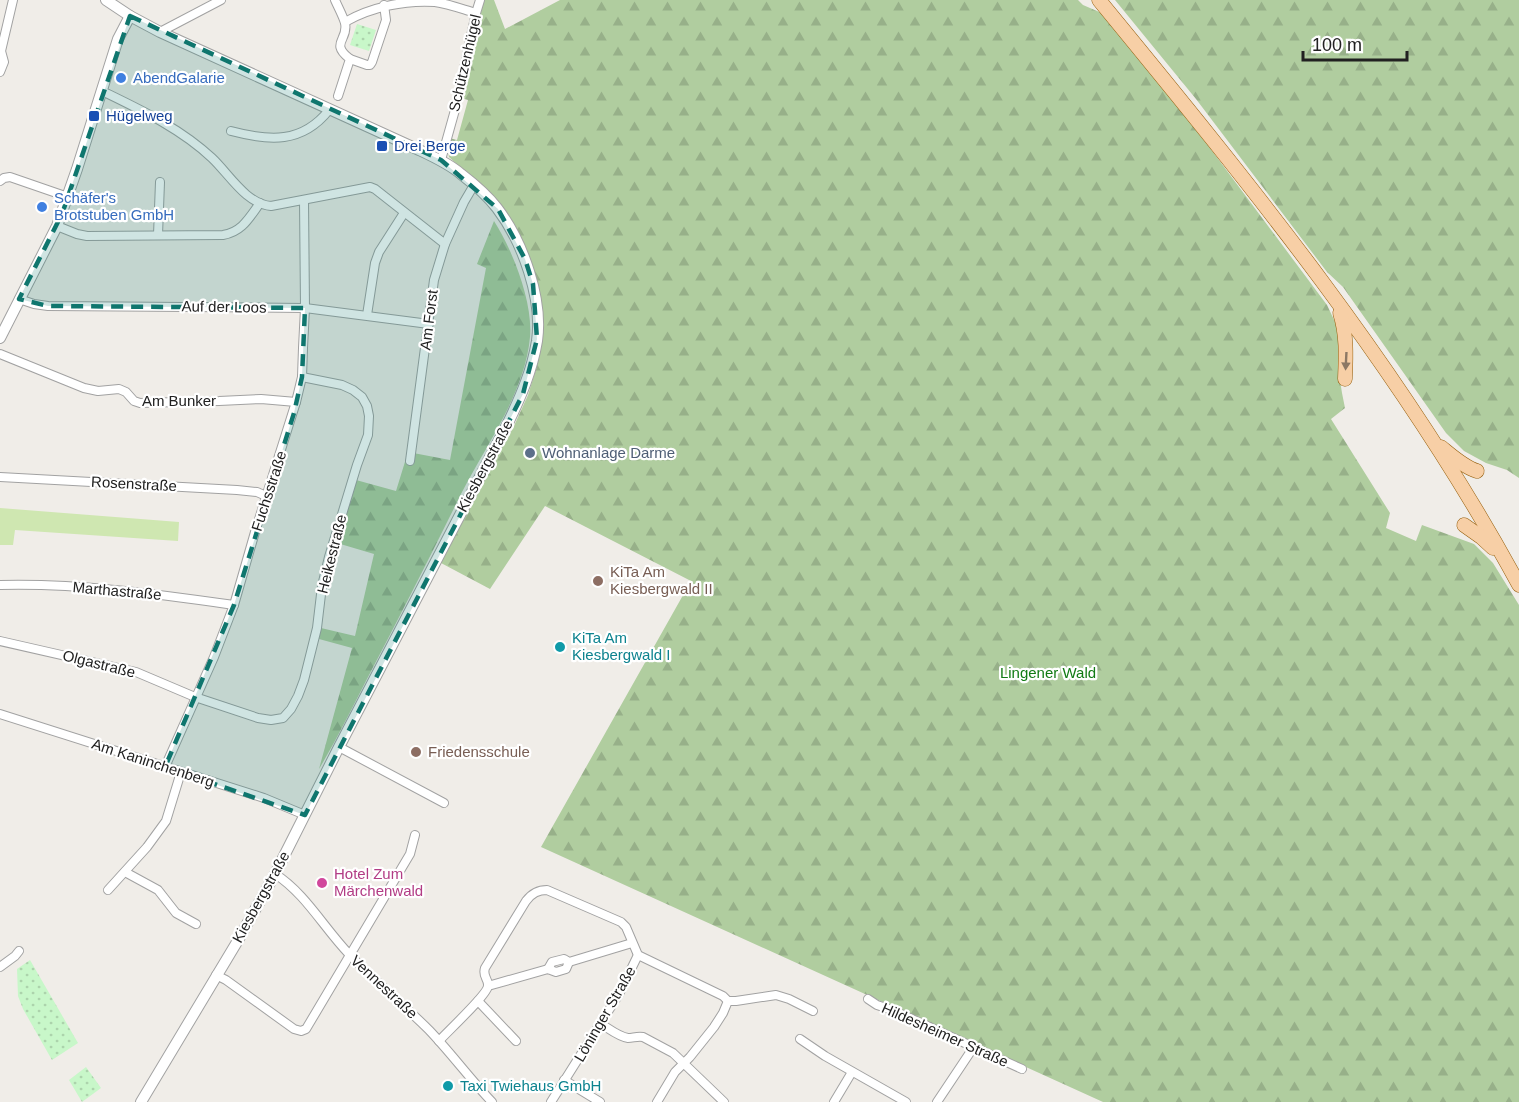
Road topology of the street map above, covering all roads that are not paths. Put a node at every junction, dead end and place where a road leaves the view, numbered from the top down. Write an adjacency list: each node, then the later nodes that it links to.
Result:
1 (13, 0): 13 (street)
2 (106, 0): 10 (street, Kiesbergstraße)
3 (221, 0): 7 (street)
4 (335, 0): 11 (street)
5 (480, 0): 9 (street, Schützenhügel)
6 (1099, 0): 32 (main road)
7 (204, 4): 12 (street)
8 (384, 5): 9 (street); 11 (street); 14 (street)
9 (476, 13): 20 (street, Schützenhügel)
10 (130, 16): 12 (street, Kiesbergstraße); 16 (street)
11 (345, 22): 14 (street)
12 (160, 32): 18 (street, Kiesbergstraße)
13 (1, 51): 15 (street)
14 (350, 59): 17 (street)
15 (0, 72)
16 (102, 91): 24 (street); 26 (street)
17 (338, 96)
18 (329, 110): 19 (street); 20 (street, Kiesbergstraße)
19 (231, 131)
20 (441, 160): 23 (street, Kiesbergstraße)
21 (0, 181): 24 (street)
22 (160, 182): 29 (street)
23 (474, 185): 30 (street, Am Forst); 54 (street, Kiesbergstraße)
24 (68, 197): 28 (street)
25 (304, 200): 26 (street); 27 (street); 33 (street, Fuchsstraße)
26 (260, 203): 29 (street)
27 (404, 213): 30 (street); 34 (street)
28 (57, 226): 29 (street); 31 (street)
29 (158, 235)
30 (445, 244): 35 (street, Am Forst)
31 (20, 299): 33 (street, Auf der Loos); 36 (street)
32 (1337, 302): 39 (main road, one-way to 39); 41 (main road)
33 (305, 308): 34 (street, Auf der Loos); 38 (street, Fuchsstraße)
34 (367, 315): 35 (street, Auf der Loos)
35 (429, 324): 42 (street, Am Forst)
36 (0, 338)
37 (0, 354): 40 (street, Am Bunker)
38 (302, 377): 40 (street, Fuchsstraße); 52 (street, Heikestraße)
39 (1345, 379)
40 (296, 402): 45 (street, Fuchsstraße)
41 (1432, 440): 43 (main road); 47 (main road)
42 (410, 461)
43 (1477, 471)
44 (0, 477): 45 (street, Rosenstraße)
45 (266, 496): 50 (street, Fuchsstraße)
46 (1464, 525): 47 (main road)
47 (1504, 557): 49 (main road)
48 (0, 585): 50 (street, Marthastraße)
49 (1519, 585)
50 (234, 605): 52 (street, Fuchsstraße)
51 (0, 641): 52 (street, Olgastraße)
52 (195, 697): 55 (street, Fuchsstraße)
53 (0, 714): 55 (street, Am Kaninchenberg)
54 (339, 747): 57 (street); 58 (street, Kiesbergstraße)
55 (165, 767): 56 (street, Am Kaninchenberg)
56 (181, 772): 58 (street, Am Kaninchenberg); 60 (street)
57 (444, 802)
58 (305, 815): 61 (street, Kiesbergstraße)
59 (415, 835): 66 (street)
60 (124, 872): 62 (street); 63 (street)
61 (275, 874): 66 (street, Vennestraße); 69 (street, Kiesbergstraße)
62 (108, 890)
63 (196, 924)
64 (632, 943): 67 (street); 70 (street); 70 (street)
65 (19, 951): 68 (street)
66 (350, 955): 69 (street); 77 (street, Vennestraße)
67 (638, 955): 72 (street); 75 (street, Löninger Straße)
68 (0, 968)
69 (216, 975): 84 (street, Kiesbergstraße)
70 (488, 986): 73 (street)
71 (868, 999): 79 (street, Hildesheimer Straße)
72 (729, 1000): 74 (street); 80 (street)
73 (478, 1001): 77 (street); 78 (street)
74 (813, 1011)
75 (601, 1024): 80 (street); 83 (street, Löninger Straße)
76 (800, 1039): 82 (street)
77 (439, 1041): 85 (street, Vennestraße)
78 (516, 1041)
79 (973, 1048): 81 (street, Hildesheimer Straße); 92 (street)
80 (683, 1064): 88 (street); 89 (street)
81 (1022, 1069)
82 (852, 1072): 90 (street); 91 (street)
83 (564, 1080): 86 (street, Löninger Straße); 87 (street)
84 (141, 1102)
85 (492, 1102)
86 (551, 1102)
87 (600, 1102)
88 (657, 1102)
89 (724, 1102)
90 (834, 1102)
91 (906, 1102)
92 (937, 1102)

